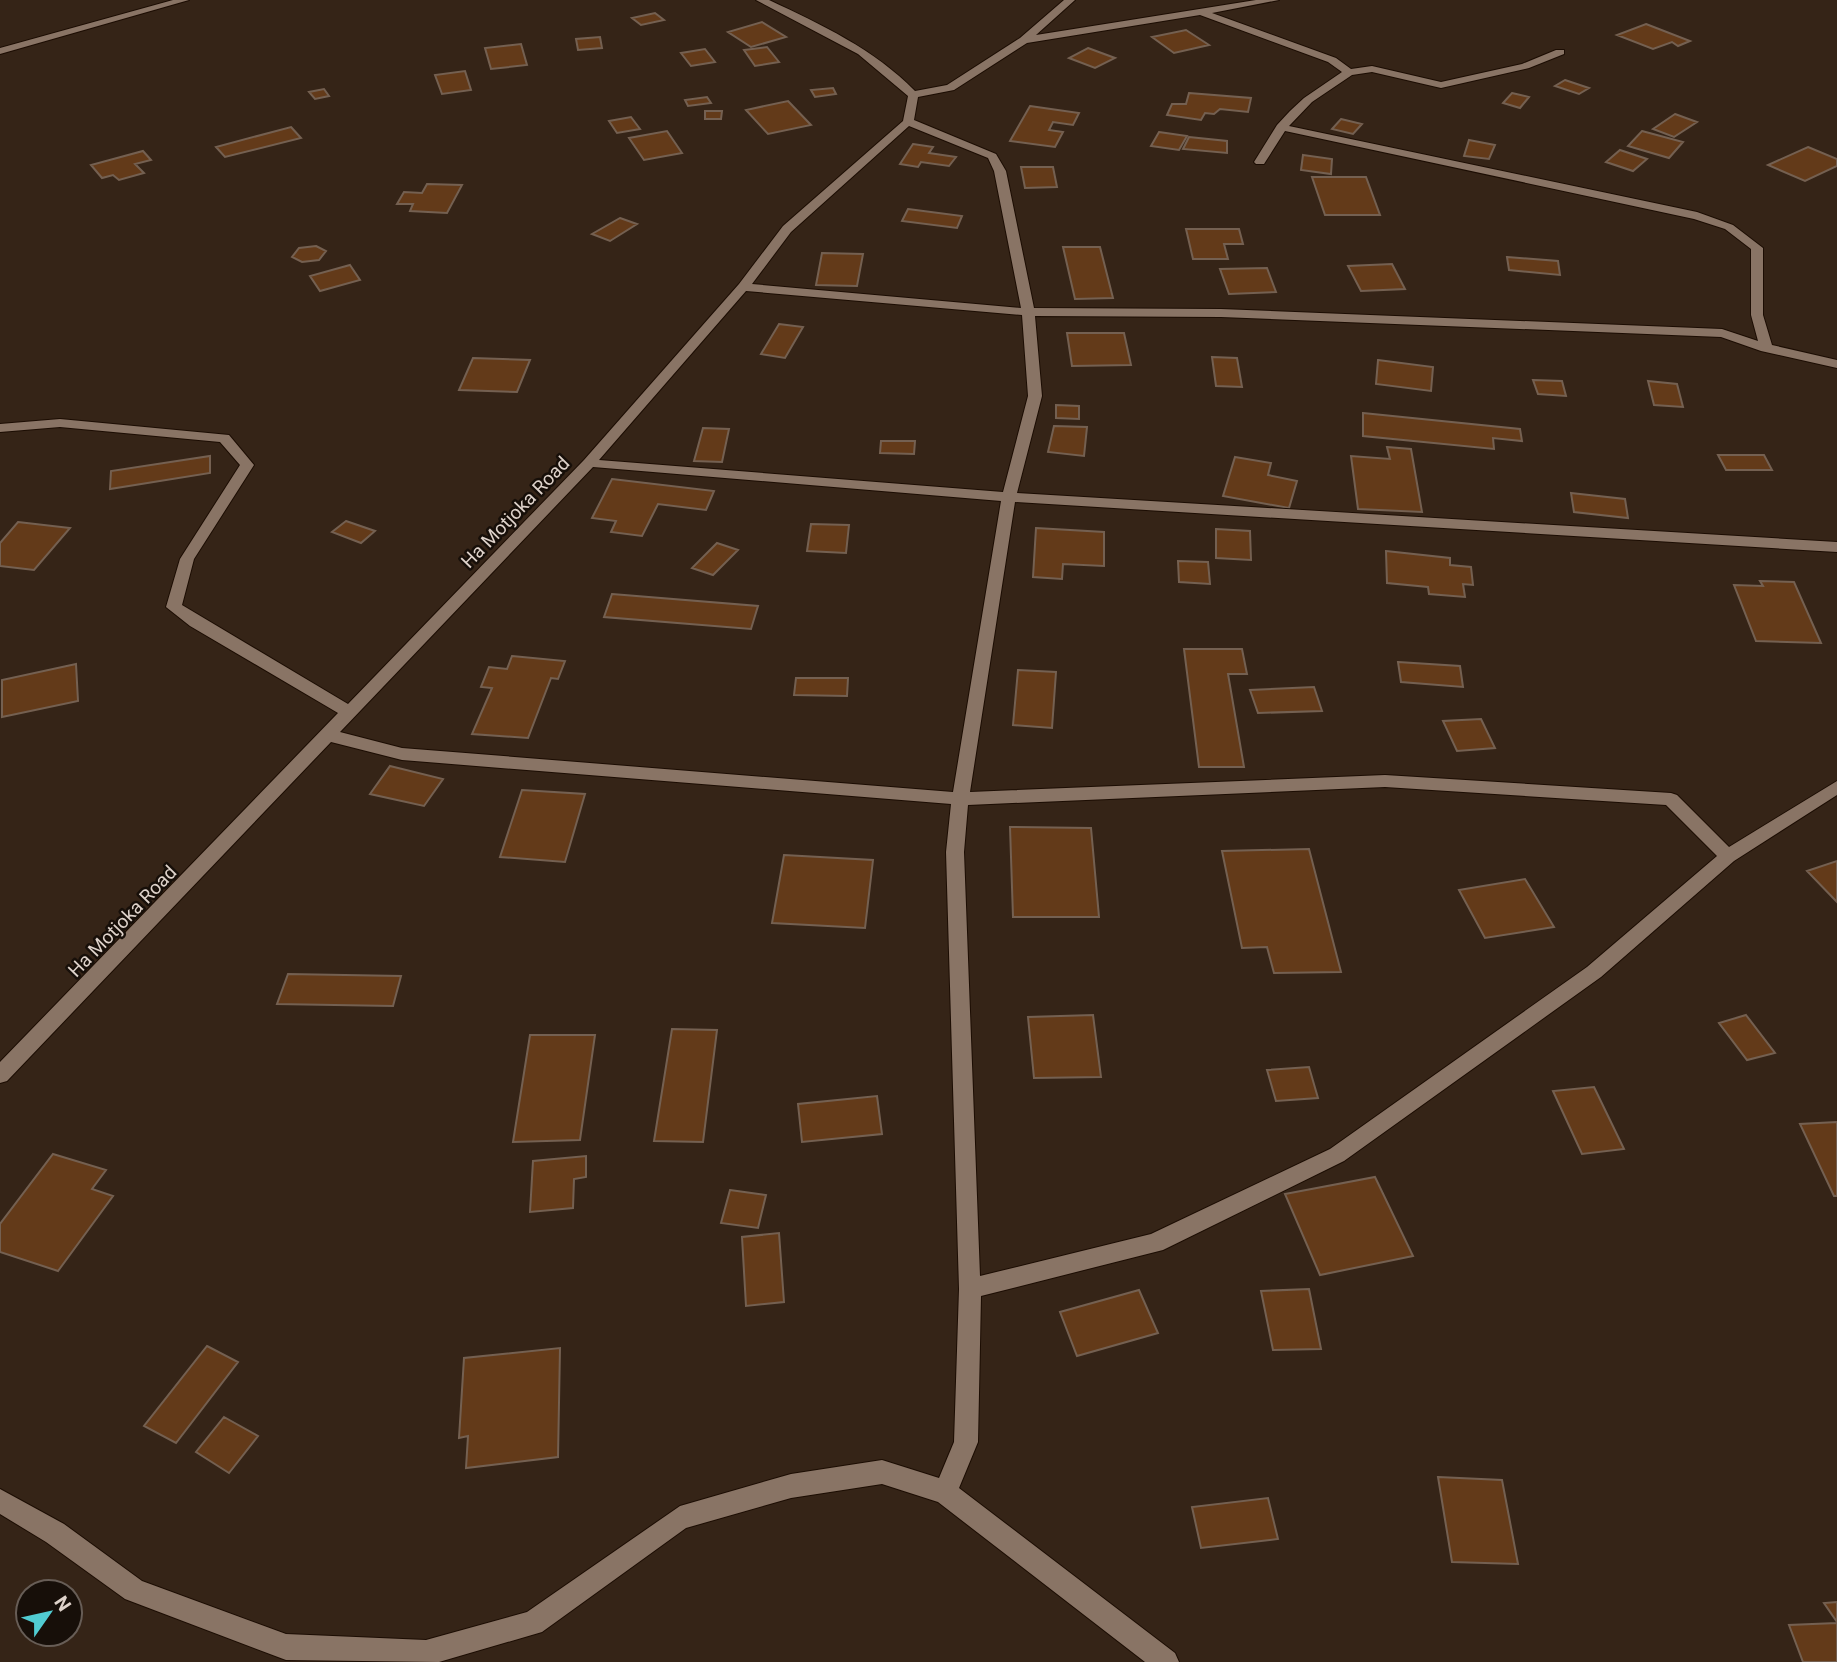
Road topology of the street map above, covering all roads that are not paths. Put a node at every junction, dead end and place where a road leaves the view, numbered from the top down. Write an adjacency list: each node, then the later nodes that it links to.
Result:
1 (184, 0): 7 (street)
2 (761, 0): 10 (street)
3 (1070, 0): 6 (street)
4 (1274, 0): 5 (street)
5 (1201, 12): 6 (street); 9 (street)
6 (1024, 40): 10 (street)
7 (0, 51)
8 (1560, 52): 9 (street)
9 (1349, 72): 12 (street)
10 (913, 95): 11 (street)
11 (908, 122): 14 (street, Ha Motjoka Road); 15 (street)
12 (1281, 127): 13 (street); 16 (street)
13 (1260, 162)
14 (743, 287): 15 (street); 19 (street, Ha Motjoka Road)
15 (1028, 312): 16 (street); 20 (street)
16 (1766, 348): 17 (street)
17 (1837, 365)
18 (0, 428): 22 (street)
19 (589, 463): 20 (street); 22 (street, Ha Motjoka Road)
20 (1009, 497): 21 (street); 25 (street)
21 (1837, 547)
22 (349, 712): 23 (street, Ha Motjoka Road)
23 (327, 735): 25 (street); 27 (street, Ha Motjoka Road)
24 (1837, 787): 26 (street)
25 (960, 799): 26 (street); 28 (street)
26 (1728, 856): 28 (street)
27 (0, 1075)
28 (970, 1289): 29 (street)
29 (945, 1492): 30 (street); 31 (street)
30 (0, 1501)
31 (1166, 1662)

